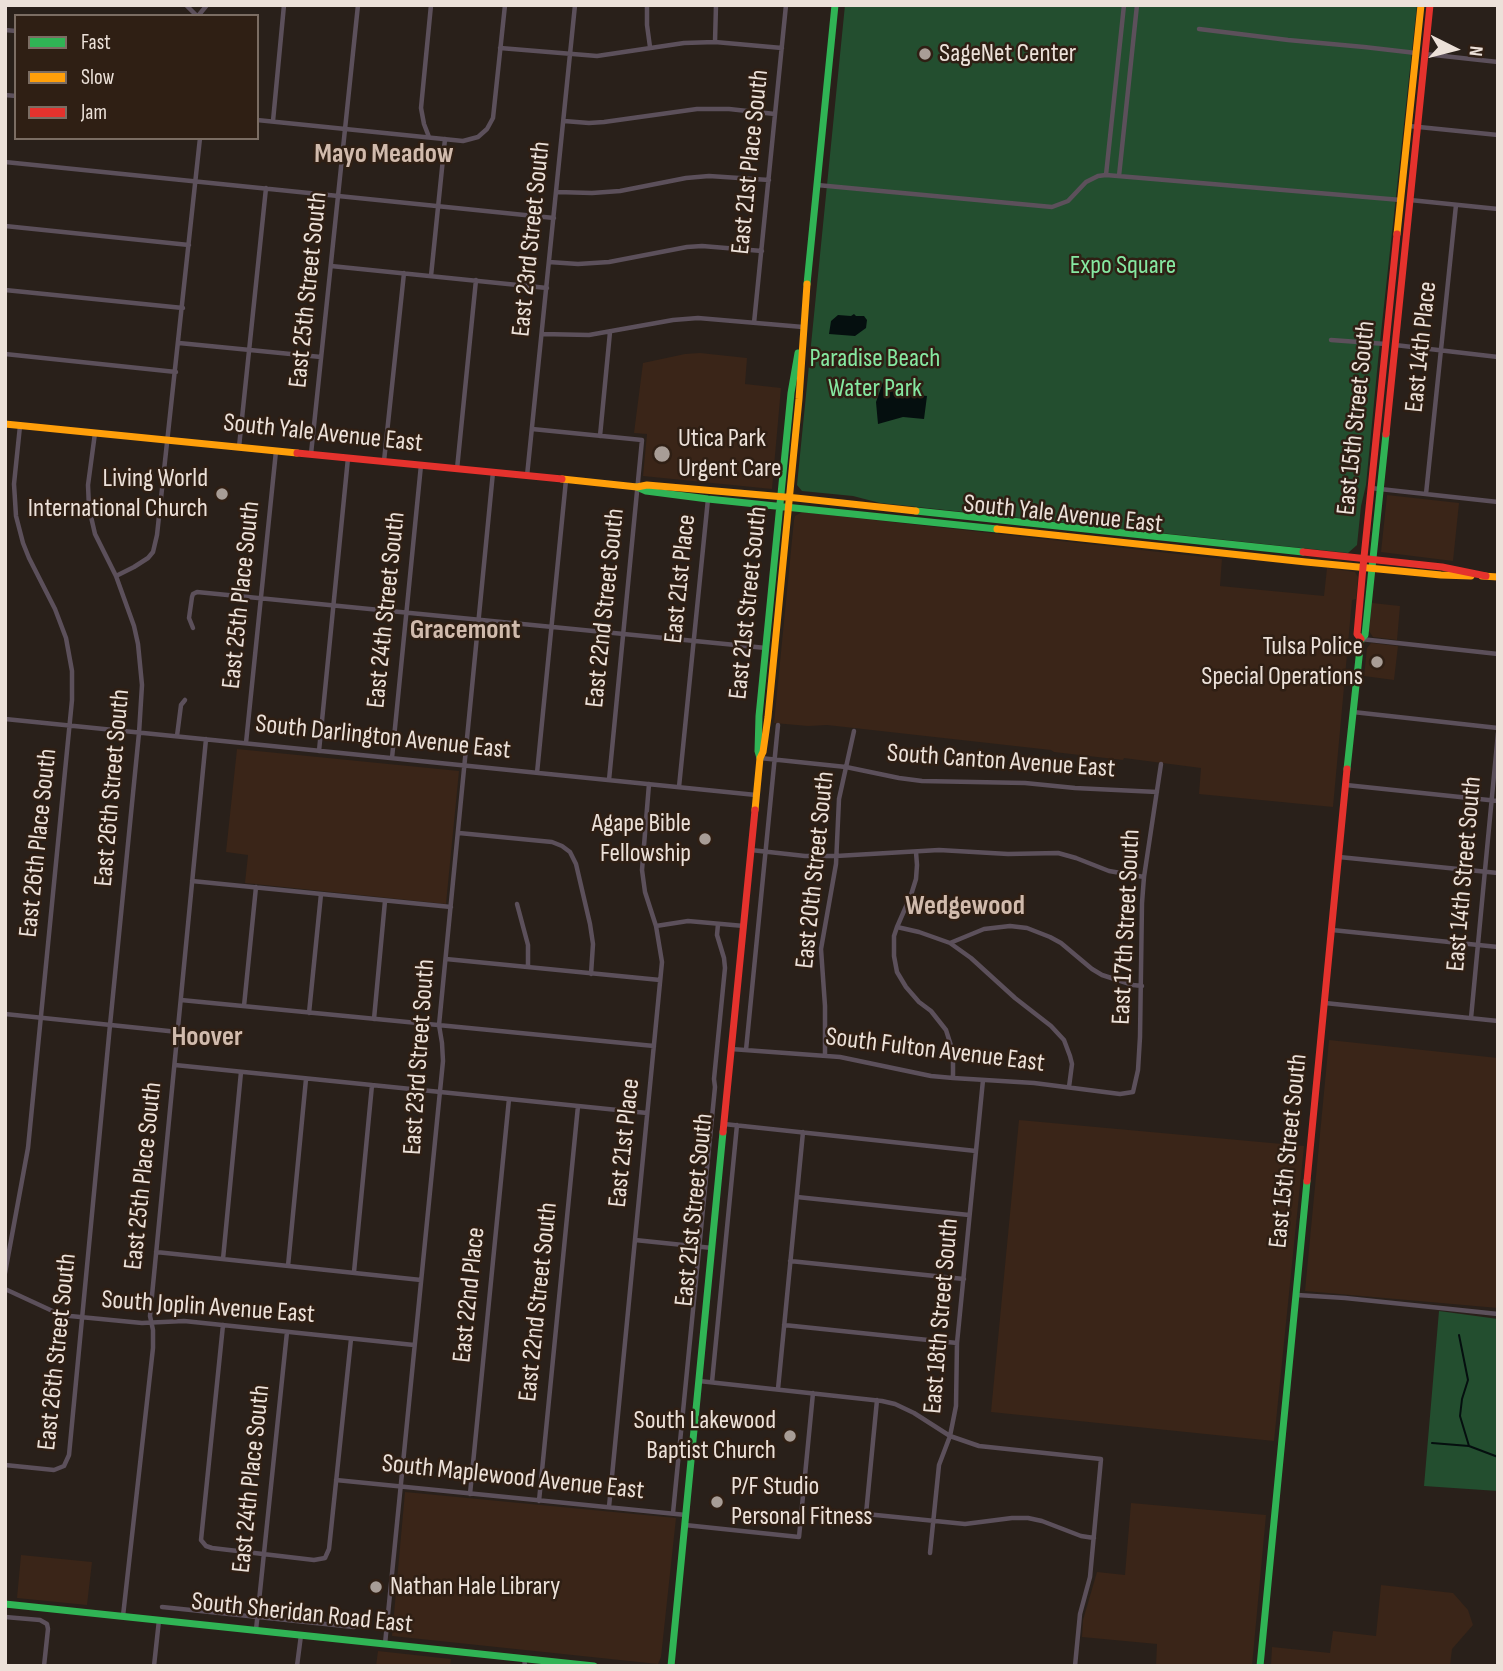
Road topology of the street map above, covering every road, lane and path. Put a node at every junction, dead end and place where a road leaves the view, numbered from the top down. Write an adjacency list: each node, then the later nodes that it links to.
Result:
1 (284, 5): 25 (street)
2 (358, 5): 28 (street, East 25th Street South)
3 (431, 5): 30 (street)
4 (505, 5): 17 (street)
5 (575, 5): 20 (street, East 23rd Street South)
6 (647, 5): 16 (street)
7 (716, 5): 15 (street)
8 (786, 5): 18 (street, East 21st Place South)
9 (835, 5): 38 (main road, East 21st Street South)
10 (1124, 5): 34 (street)
11 (1137, 5): 35 (street)
12 (1421, 5): 19 (main road)
13 (1430, 5): 21 (main road)
14 (1199, 29): 19 (street)
15 (715, 42): 16 (street); 18 (street)
16 (650, 47): 20 (street)
17 (500, 48): 20 (street); 31 (street)
18 (782, 48): 23 (street, East 21st Place South)
19 (1416, 53): 21 (main road); 27 (main road)
20 (570, 54): 26 (street, East 23rd Street South)
21 (1425, 54): 22 (street); 27 (main road)
22 (1498, 62)
23 (775, 114): 26 (street); 36 (street, East 21st Place South)
24 (259, 120): 25 (street)
25 (272, 121): 28 (street)
26 (564, 121): 40 (street, East 23rd Street South)
27 (1413, 126): 29 (street); 42 (main road, East 15th Street South); 43 (main road, East 15th Street South)
28 (345, 129): 30 (street); 41 (street, East 25th Street South)
29 (1498, 135)
30 (429, 137): 31 (street)
31 (445, 139): 45 (street)
32 (200, 140): 37 (street)
33 (5, 162): 37 (street)
34 (1106, 174): 35 (street); 38 (street)
35 (1119, 176): 42 (street)
36 (769, 180): 40 (street); 50 (street, East 21st Place South)
37 (196, 181): 39 (street); 49 (street)
38 (817, 185): 60 (main road, East 21st Street South)
39 (266, 188): 41 (street); 67 (street)
40 (557, 192): 47 (street, East 23rd Street South)
41 (338, 196): 45 (street); 52 (street, East 25th Street South)
42 (1401, 200): 43 (main road); 65 (main road, East 15th Street South)
43 (1410, 200): 44 (street); 66 (main road, East 15th Street South)
44 (1456, 205): 46 (street); 68 (street, East 14th Place)
45 (438, 206): 47 (street); 54 (street)
46 (1498, 209)
47 (554, 218): 51 (street, East 23rd Street South)
48 (5, 226): 49 (street)
49 (189, 245): 58 (street)
50 (762, 251): 51 (street); 59 (street, East 21st Place South)
51 (549, 262): 56 (street, East 23rd Street South)
52 (331, 266): 53 (street); 70 (street, East 25th Street South)
53 (404, 273): 54 (street); 83 (street)
54 (431, 276): 55 (street)
55 (476, 281): 56 (street); 85 (street)
56 (547, 288): 62 (street, East 23rd Street South)
57 (5, 290): 58 (street)
58 (183, 308): 64 (street)
59 (754, 323): 60 (street); 61 (street)
60 (803, 327): 94 (main road, East 21st Street South)
61 (610, 332): 62 (street); 77 (street)
62 (542, 334): 75 (street, East 23rd Street South)
63 (1331, 340): 65 (street)
64 (179, 343): 67 (street); 72 (street)
65 (1386, 344): 66 (main road); 90 (main road, East 15th Street South)
66 (1395, 345): 68 (street); 91 (main road, East 15th Street South)
67 (250, 350): 70 (street); 79 (street)
68 (1441, 351): 71 (street); 92 (street, East 14th Place)
69 (5, 355): 72 (street)
70 (321, 357): 81 (street, East 25th Street South)
71 (1498, 357)
72 (176, 372): 78 (street)
73 (5, 424): 74 (main road, South Yale Avenue East)
74 (20, 425): 76 (main road, South Yale Avenue East); 128 (street, East 26th Place South)
75 (532, 429): 77 (street); 87 (street, East 23rd Street South)
76 (95, 433): 78 (main road, South Yale Avenue East); 109 (street, East 26th Street South)
77 (600, 436): 89 (street, East 22nd Street South)
78 (168, 440): 79 (main road, South Yale Avenue East); 109 (street)
79 (239, 447): 80 (main road, South Yale Avenue East)
80 (275, 451): 81 (main road, South Yale Avenue East); 111 (street, East 25th Place South)
81 (311, 454): 82 (main road, South Yale Avenue East)
82 (348, 457): 83 (main road, South Yale Avenue East); 112 (street)
83 (384, 461): 84 (main road, South Yale Avenue East)
84 (421, 465): 85 (main road, South Yale Avenue East); 113 (street, East 24th Street South)
85 (457, 469): 86 (main road, South Yale Avenue East)
86 (494, 472): 87 (main road, South Yale Avenue East); 114 (street, East 23rd Street South)
87 (527, 476): 88 (main road, South Yale Avenue East)
88 (566, 480): 89 (main road, South Yale Avenue East); 115 (street)
89 (637, 487): 93 (main road, South Yale Avenue East); 94 (main road, South Yale Avenue East); 117 (street, East 22nd Street South)
90 (1371, 488): 91 (street); 106 (main road, East 15th Street South)
91 (1380, 489): 92 (street); 106 (main road, East 15th Street South)
92 (1426, 494): 95 (street)
93 (708, 499): 94 (main road, South Yale Avenue East); 119 (street, East 21st Place)
94 (785, 502): 96 (main road, South Yale Avenue East); 98 (main road, South Yale Avenue East); 120 (main road, East 21st Street South); 121 (main road, East 21st Street South)
95 (1498, 502)
96 (963, 516): 97 (main road, South Yale Avenue East); 98 (main road)
97 (1028, 523): 99 (main road, South Yale Avenue East); 100 (main road)
98 (962, 525): 100 (main road, South Yale Avenue East)
99 (1078, 528): 101 (main road, South Yale Avenue East); 102 (main road)
100 (1027, 532): 102 (main road, South Yale Avenue East)
101 (1142, 535): 103 (main road); 104 (main road, South Yale Avenue East)
102 (1077, 537): 103 (main road, South Yale Avenue East)
103 (1141, 544): 105 (main road, South Yale Avenue East)
104 (1252, 547): 105 (main road); 106 (main road, South Yale Avenue East)
105 (1251, 556): 107 (main road, South Yale Avenue East)
106 (1368, 559): 107 (main road, East 15th Street South); 108 (main road, South Yale Avenue East)
107 (1367, 568): 108 (main road, South Yale Avenue East); 118 (main road, East 15th Street South)
108 (1441, 571): 110 (main road, South Yale Avenue East)
109 (116, 576): 131 (street, East 26th Street South)
110 (1498, 577)
111 (261, 597): 112 (street); 116 (street); 134 (street, East 25th Place South)
112 (334, 605): 113 (street); 135 (street)
113 (407, 612): 114 (street); 136 (street, East 24th Street South)
114 (479, 619): 115 (street); 140 (street, East 23rd Street South)
115 (551, 627): 117 (street); 142 (street)
116 (193, 628)
117 (622, 634): 119 (street); 143 (street, East 22nd Street South)
118 (1361, 639): 122 (street); 124 (main road, East 15th Street South)
119 (694, 641): 121 (street); 146 (street, East 21st Place)
120 (775, 644): 121 (main road); 125 (main road, East 21st Street South)
121 (766, 648): 125 (main road, East 21st Street South)
122 (1498, 654)
123 (185, 700): 132 (street)
124 (1353, 712): 129 (street); 145 (main road, East 15th Street South)
125 (764, 717): 137 (main road, East 21st Street South)
126 (5, 719): 128 (street, South Darlington Avenue East)
127 (778, 725): 138 (street, East 21st Street South)
128 (71, 726): 131 (street, South Darlington Avenue East); 183 (street, East 26th Place South)
129 (1498, 730): 149 (street, East 14th Street South)
130 (853, 731): 141 (street, East 20th Street South)
131 (139, 733): 132 (street, South Darlington Avenue East); 187 (street, East 26th Street South)
132 (177, 737): 133 (street, South Darlington Avenue East)
133 (206, 739): 134 (street, South Darlington Avenue East); 159 (street, East 25th Place South)
134 (246, 743): 135 (street, South Darlington Avenue East)
135 (319, 751): 136 (street, South Darlington Avenue East)
136 (392, 758): 140 (street, South Darlington Avenue East)
137 (760, 758): 138 (street, South Canton Avenue East); 148 (main road, East 21st Street South)
138 (775, 759): 141 (street, South Canton Avenue East); 152 (street, East 21st Street South)
139 (1161, 764): 147 (street, East 17th Street South)
140 (465, 766): 142 (street, South Darlington Avenue East); 150 (street, East 23rd Street South)
141 (846, 767): 147 (street, South Canton Avenue East); 154 (street, East 20th Street South)
142 (537, 773): 143 (street, South Darlington Avenue East)
143 (609, 780): 144 (street, South Darlington Avenue East)
144 (649, 784): 146 (street, South Darlington Avenue East); 166 (street, East 21st Place)
145 (1346, 785): 149 (street); 155 (main road, East 15th Street South)
146 (679, 787): 148 (street, South Darlington Avenue East)
147 (1157, 792): 158 (street, East 17th Street South)
148 (756, 795): 151 (main road, East 21st Street South)
149 (1495, 801): 156 (street, East 14th Street South)
150 (458, 833): 164 (street, East 23rd Street South); 175 (street)
151 (751, 850): 152 (street); 167 (main road, East 21st Street South)
152 (766, 852): 154 (street); 192 (street, East 21st Street South)
153 (916, 852): 154 (street); 158 (street); 168 (street)
154 (836, 856): 193 (street, East 20th Street South)
155 (1339, 857): 156 (street); 169 (main road, East 15th Street South)
156 (1484, 872): 157 (street); 171 (street, East 14th Street South)
157 (1498, 873)
158 (1144, 877): 177 (street, East 17th Street South)
159 (192, 881): 160 (street); 178 (street, East 25th Place South)
160 (256, 887): 161 (street); 180 (street)
161 (321, 894): 162 (street); 181 (street)
162 (385, 901): 164 (street); 185 (street)
163 (517, 904): 174 (street)
164 (451, 907): 173 (street, East 23rd Street South)
165 (718, 924): 166 (street); 167 (street); 213 (street, East 21st Street South)
166 (656, 926): 176 (street, East 21st Place)
167 (744, 926): 191 (main road, East 21st Street South)
168 (897, 927): 170 (street); 196 (street)
169 (1332, 930): 171 (street); 179 (main road, East 15th Street South)
170 (950, 943): 177 (street); 200 (street)
171 (1477, 945): 172 (street); 184 (street, East 14th Street South)
172 (1498, 947)
173 (446, 959): 174 (street); 188 (street, East 23rd Street South)
174 (528, 967): 175 (street)
175 (591, 974): 176 (street)
176 (660, 980): 190 (street, East 21st Place)
177 (1142, 986): 202 (street, East 17th Street South)
178 (181, 1000): 180 (street); 189 (street, East 25th Place South)
179 (1325, 1003): 184 (street); 224 (main road, East 15th Street South)
180 (244, 1006): 181 (street)
181 (309, 1013): 185 (street)
182 (5, 1014): 183 (street)
183 (41, 1018): 187 (street); 219 (street, East 26th Place South)
184 (1471, 1018): 186 (street)
185 (374, 1019): 188 (street)
186 (1498, 1021)
187 (110, 1025): 189 (street); 226 (street, East 26th Street South)
188 (439, 1025): 190 (street); 201 (street, East 23rd Street South)
189 (178, 1032): 194 (street, East 25th Place South)
190 (654, 1046): 205 (street, East 21st Place)
191 (731, 1049): 192 (street, South Fulton Avenue East); 206 (main road, East 21st Street South)
192 (746, 1051): 193 (street, South Fulton Avenue East)
193 (825, 1056): 196 (street, South Fulton Avenue East)
194 (174, 1065): 195 (street); 215 (street, East 25th Place South)
195 (241, 1072): 197 (street); 216 (street)
196 (953, 1078): 198 (street, South Fulton Avenue East)
197 (306, 1079): 199 (street); 218 (street)
198 (983, 1080): 200 (street, South Fulton Avenue East); 209 (street, East 18th Street South)
199 (372, 1085): 201 (street); 220 (street)
200 (1069, 1087): 202 (street, South Fulton Avenue East)
201 (440, 1092): 203 (street); 222 (street, East 23rd Street South)
202 (1133, 1092)
203 (509, 1099): 204 (street); 243 (street, East 22nd Place)
204 (578, 1106): 205 (street); 244 (street, East 22nd Street South)
205 (647, 1113): 212 (street, East 21st Place)
206 (724, 1124): 207 (street); 214 (main road, East 21st Street South)
207 (737, 1125): 208 (street); 235 (street, East 21st Street South)
208 (803, 1132): 209 (street); 210 (street)
209 (976, 1151): 211 (street, East 18th Street South)
210 (797, 1197): 211 (street); 217 (street)
211 (970, 1215): 221 (street, East 18th Street South)
212 (635, 1240): 213 (street); 245 (street, East 21st Place)
213 (700, 1246): 214 (street); 246 (street, East 21st Street South)
214 (712, 1248): 234 (main road, East 21st Street South)
215 (156, 1252): 216 (street); 227 (street, East 25th Place South)
216 (223, 1259): 218 (street)
217 (790, 1261): 221 (street); 229 (street)
218 (288, 1266): 220 (street)
219 (5, 1273)
220 (354, 1273): 222 (street)
221 (964, 1279): 232 (street, East 18th Street South)
222 (421, 1280): 233 (street, East 23rd Street South)
223 (5, 1289): 226 (street, South Joplin Avenue East)
224 (1297, 1295): 225 (street); 270 (main road, East 15th Street South)
225 (1498, 1314)
226 (83, 1318): 227 (street, South Joplin Avenue East); 240 (street, East 26th Street South)
227 (151, 1324): 228 (street, South Joplin Avenue East); 255 (street, East 25th Place South)
228 (223, 1325): 230 (street, South Joplin Avenue East); 252 (street)
229 (784, 1325): 232 (street); 236 (street)
230 (287, 1332): 231 (street, South Joplin Avenue East); 252 (street, East 24th Place South)
231 (351, 1339): 233 (street, South Joplin Avenue East); 241 (street)
232 (957, 1343): 239 (street, East 18th Street South)
233 (414, 1345): 242 (street, East 23rd Street South)
234 (699, 1381): 235 (street); 247 (main road, East 21st Street South)
235 (712, 1382): 236 (street)
236 (778, 1389): 237 (street)
237 (813, 1393): 238 (street); 249 (street)
238 (877, 1400): 239 (street); 248 (street)
239 (950, 1436): 248 (street, East 18th Street South); 250 (street)
240 (5, 1465)
241 (336, 1480): 242 (street, South Maplewood Avenue East); 252 (street)
242 (401, 1487): 243 (street, South Maplewood Avenue East); 262 (street, East 23rd Street South)
243 (470, 1494): 244 (street, South Maplewood Avenue East)
244 (539, 1501): 245 (street, South Maplewood Avenue East)
245 (609, 1507): 246 (street, South Maplewood Avenue East)
246 (673, 1513): 247 (street, South Maplewood Avenue East)
247 (686, 1515): 249 (main road, East 21st Street South)
248 (933, 1521): 250 (street); 251 (street, East 18th Street South)
249 (685, 1525): 268 (main road, East 21st Street South)
250 (1094, 1538): 269 (street)
251 (930, 1553)
252 (264, 1554): 257 (street, East 24th Place South)
253 (5, 1604): 255 (main road, South Sheridan Road East)
254 (162, 1607): 257 (street, South Sheridan Road East)
255 (123, 1616): 258 (main road, South Sheridan Road East)
256 (5, 1617): 264 (street)
257 (257, 1617): 259 (street, South Sheridan Road East); 260 (street, East 24th Place South)
258 (159, 1620): 260 (main road, South Sheridan Road East); 265 (street)
259 (354, 1627)
260 (256, 1630): 261 (main road, South Sheridan Road East)
261 (301, 1635): 262 (main road, South Sheridan Road East); 266 (street)
262 (385, 1644): 263 (main road, South Sheridan Road East)
263 (524, 1662): 267 (main road, South Sheridan Road East)
264 (44, 1666)
265 (154, 1666)
266 (297, 1666)
267 (594, 1666)
268 (671, 1666)
269 (1075, 1666)
270 (1260, 1666)

